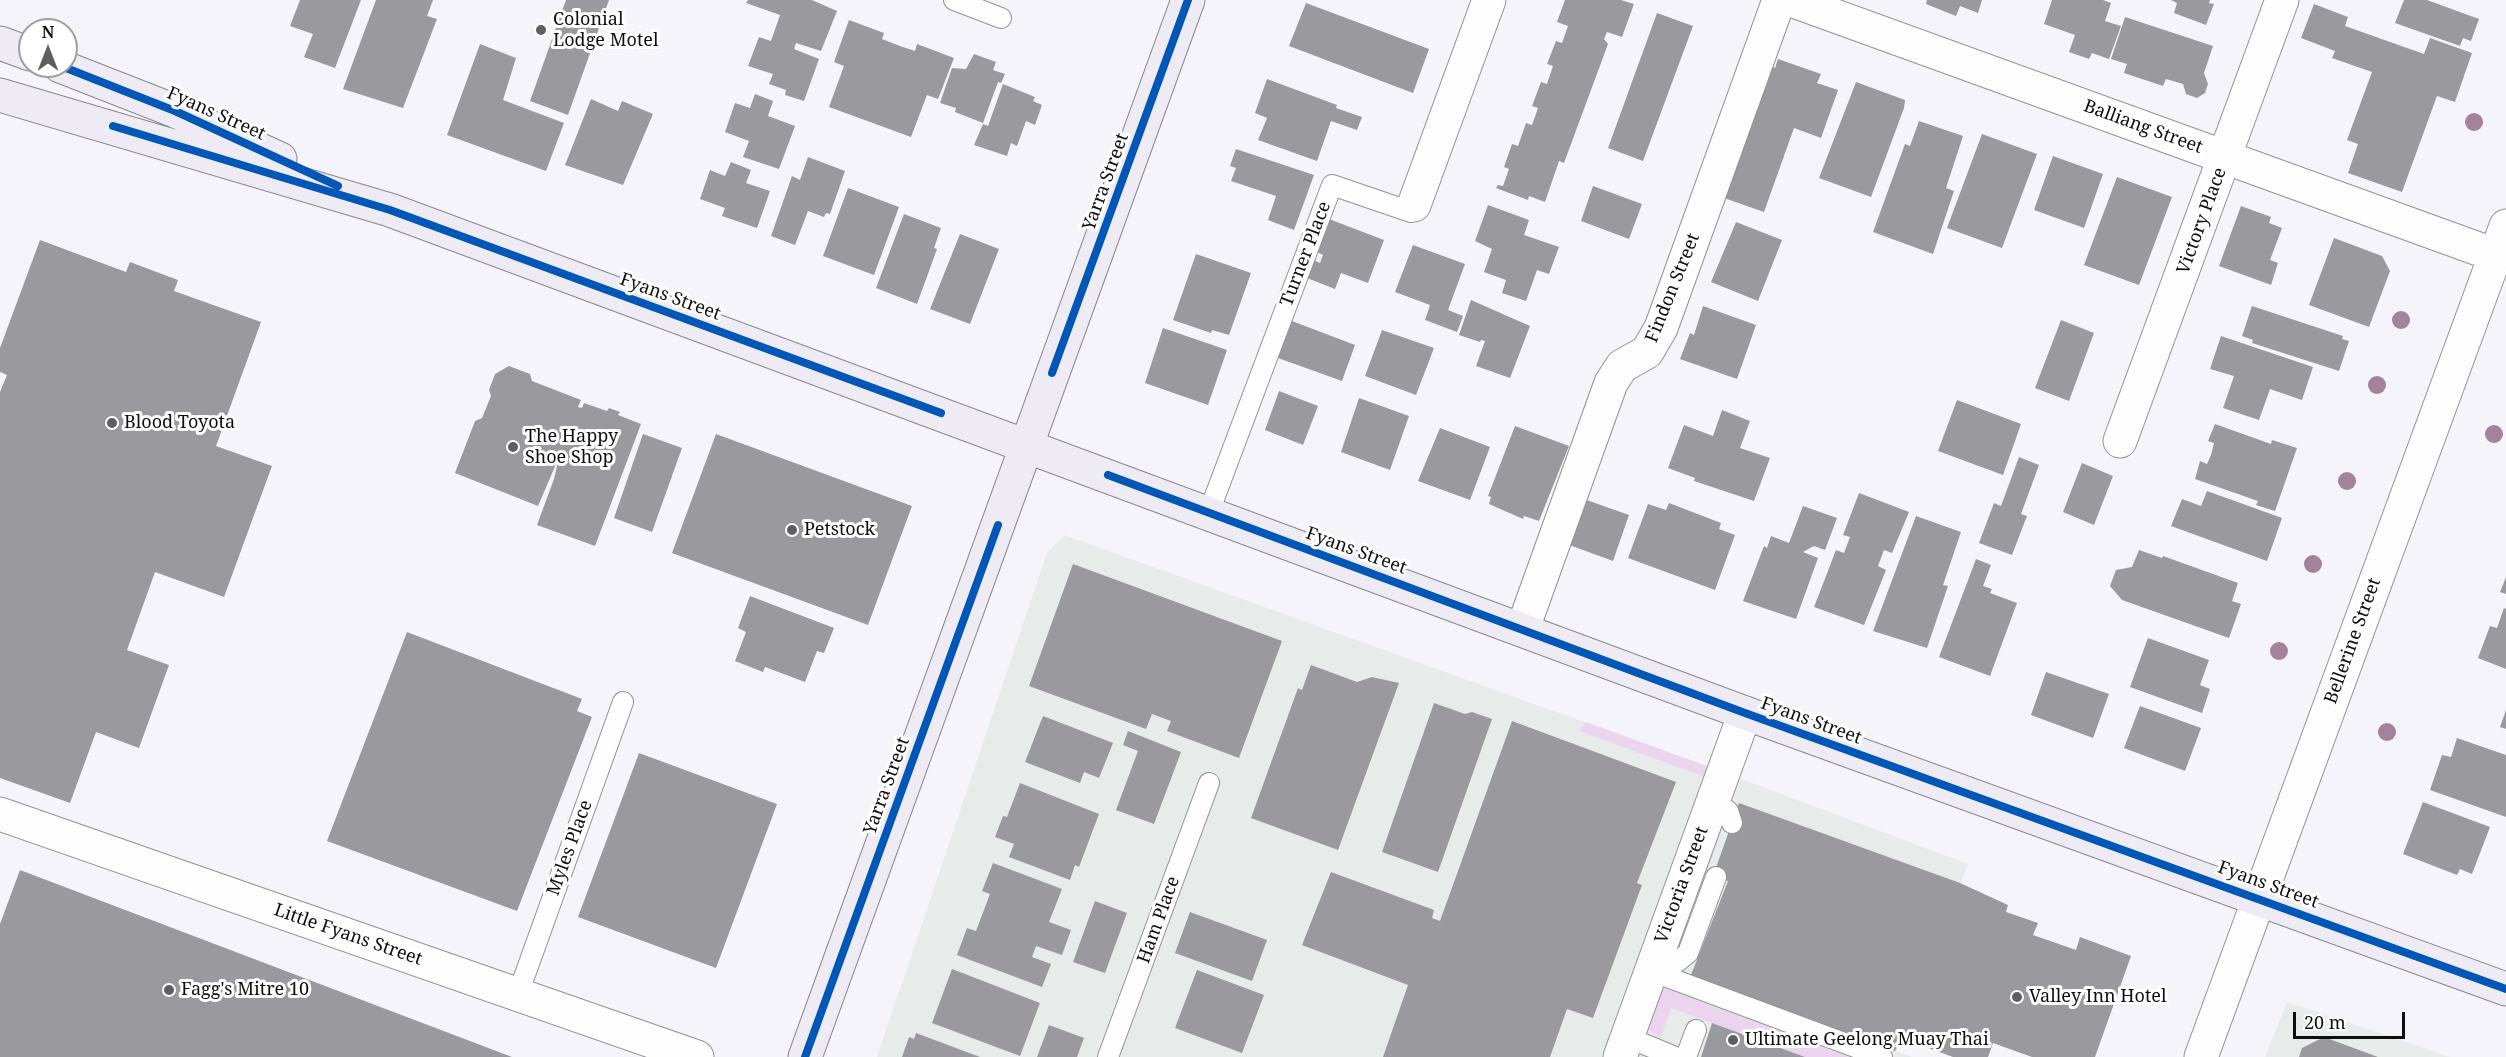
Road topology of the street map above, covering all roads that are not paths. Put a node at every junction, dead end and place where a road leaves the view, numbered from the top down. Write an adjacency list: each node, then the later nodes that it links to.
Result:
1 (954, 0): 7 (lane)
2 (1188, 0): 17 (main road, Yarra Street)
3 (1489, 0): 13 (street, Turner Place)
4 (1779, 0): 19 (street, Findon Street)
5 (1791, 0): 12 (street, Balliang Street)
6 (2282, 0): 12 (street, Victory Place)
7 (1001, 18)
8 (0, 43): 9 (main road)
9 (18, 50)
10 (78, 73): 14 (main road, Fyans Street)
11 (0, 95): 14 (main road, Fyans Street)
12 (2226, 157): 15 (street, Balliang Street); 16 (street, Victory Place)
13 (1414, 205): 18 (lane, Turner Place)
14 (390, 210): 17 (main road, Fyans Street)
15 (2502, 239): 25 (street, Bellerine Street)
16 (2120, 441)
17 (1027, 444): 18 (main road, Fyans Street); 32 (main road, Yarra Street)
18 (1209, 512): 19 (main road, Fyans Street)
19 (1523, 628): 21 (main road, Fyans Street)
20 (622, 702): 28 (lane, Myles Place)
21 (1745, 713): 25 (main road, Fyans Street); 26 (street, Victoria Street)
22 (1209, 783): 33 (lane, Ham Place)
23 (0, 814): 28 (street, Little Fyans Street)
24 (1716, 877): 26 (lane)
25 (2259, 898): 27 (main road, Fyans Street); 37 (street, Bellerine Street)
26 (1652, 968): 30 (street, Victoria Street); 36 (lane)
27 (2506, 989)
28 (518, 994): 31 (street, Little Fyans Street)
29 (1696, 1030): 35 (lane)
30 (1623, 1047): 34 (lane)
31 (697, 1057)
32 (805, 1057)
33 (1108, 1057)
34 (1675, 1057)
35 (1686, 1057)
36 (1882, 1057)
37 (2201, 1057)

